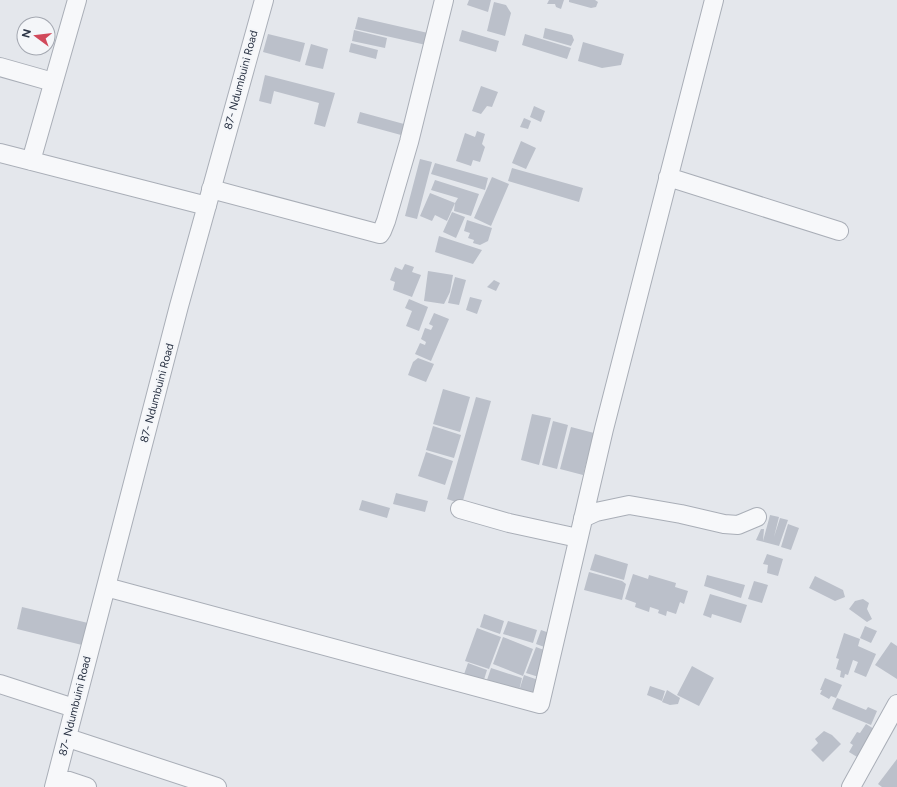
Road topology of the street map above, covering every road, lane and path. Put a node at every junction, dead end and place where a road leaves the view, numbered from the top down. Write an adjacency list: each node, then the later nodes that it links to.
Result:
1 (77, 0): 6 (street)
2 (264, 0): 10 (street, 87- Ndumbuini Road)
3 (444, 0): 10 (street)
4 (714, 0): 9 (street)
5 (0, 67): 6 (street)
6 (53, 82): 8 (street)
7 (0, 154): 8 (street)
8 (31, 161): 11 (street)
9 (668, 177): 12 (street); 15 (street)
10 (211, 189): 11 (street, 87- Ndumbuini Road)
11 (207, 206): 17 (street, 87- Ndumbuini Road)
12 (839, 231)
13 (460, 509): 16 (street)
14 (757, 517): 15 (street)
15 (583, 518): 16 (street)
16 (578, 538): 17 (street)
17 (106, 587): 20 (street, 87- Ndumbuini Road)
18 (0, 684): 20 (street)
19 (897, 704): 25 (street)
20 (74, 708): 21 (street, 87- Ndumbuini Road)
21 (68, 738): 22 (street, 87- Ndumbuini Road); 24 (street)
22 (56, 782): 23 (street)
23 (88, 787)
24 (217, 787)
25 (851, 787)

